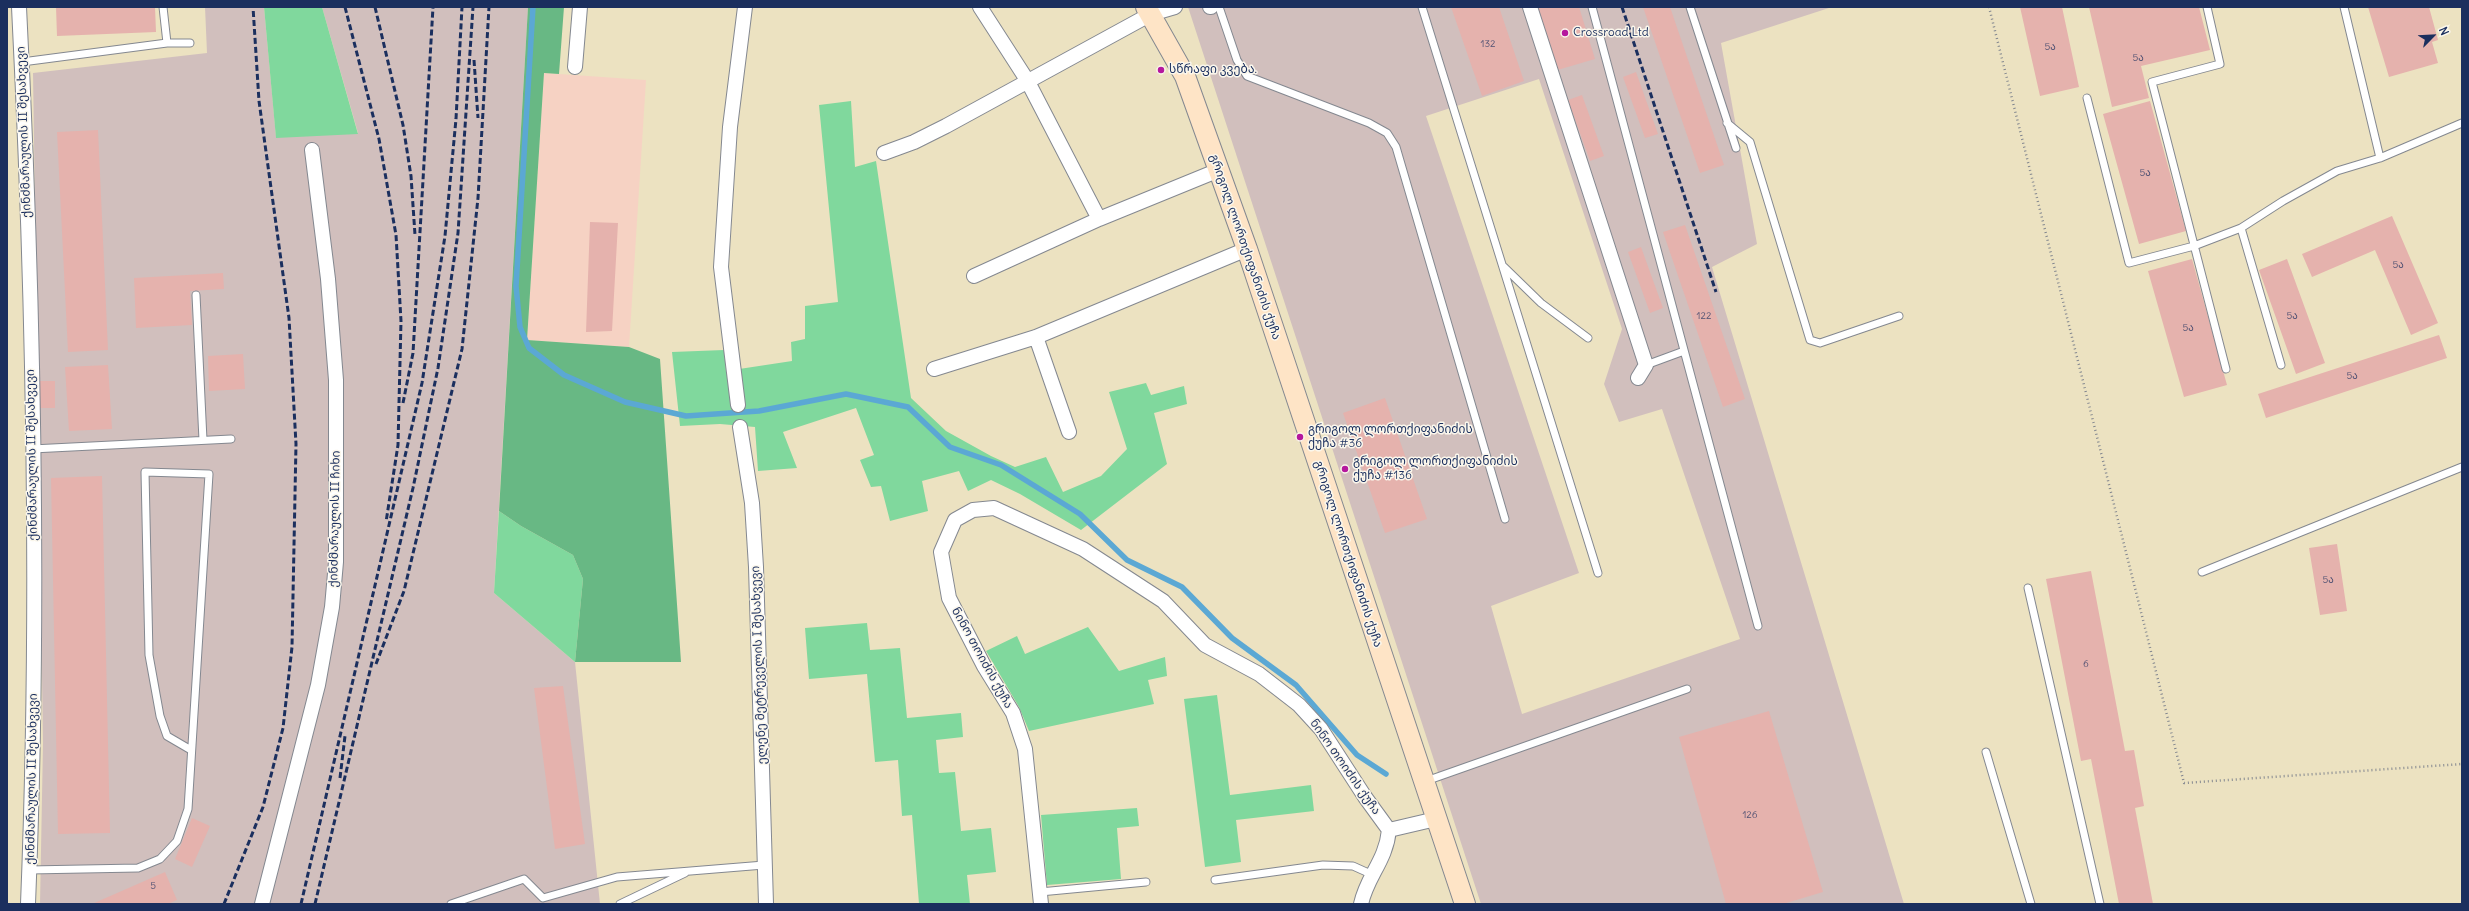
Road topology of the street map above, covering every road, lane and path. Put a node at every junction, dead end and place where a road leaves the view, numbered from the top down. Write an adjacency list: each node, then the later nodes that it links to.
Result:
1 (19, 7): 18 (street, ქინძმარაულის II შესახვევი)
2 (162, 7): 16 (lane)
3 (580, 7): 19 (street)
4 (745, 7): 45 (street)
5 (980, 7): 20 (street)
6 (1175, 7): 15 (street)
7 (1219, 7): 52 (lane)
8 (1422, 7): 33 (lane)
9 (1530, 7): 41 (street)
10 (1592, 7): 39 (lane)
11 (1691, 7): 22 (lane)
12 (1989, 7): 60 (path)
13 (2207, 7): 31 (lane)
14 (2344, 7): 27 (lane)
15 (1149, 11): 20 (street); 28 (street, გრიგოლ ლორთქიფანიძის ქუჩა)
16 (167, 43): 17 (lane); 18 (lane)
17 (190, 43)
18 (22, 62): 50 (street, ქინძმარაულის II შესახვევი)
19 (575, 67)
20 (1027, 80): 26 (street); 29 (street)
21 (2087, 98): 31 (lane)
22 (1728, 123): 24 (lane); 36 (lane)
23 (2462, 124): 27 (lane)
24 (1736, 148)
25 (312, 150): 72 (street, ქინძმარაულის II ჩიხი)
26 (884, 153)
27 (2380, 158): 30 (lane)
28 (1219, 170): 29 (street); 32 (street, გრიგოლ ლორთქიფანიძის ქუჩა)
29 (1099, 219): 34 (street)
30 (2241, 228): 31 (lane); 40 (lane)
31 (2194, 246): 43 (lane)
32 (1247, 249): 37 (street); 61 (street, გრიგოლ ლორთქიფანიძის ქუჩა)
33 (1502, 265): 38 (lane); 54 (lane)
34 (974, 276)
35 (196, 295): 49 (lane)
36 (1899, 316)
37 (1036, 337): 42 (street); 47 (street)
38 (1588, 338)
39 (1684, 351): 41 (lane); 56 (lane)
40 (2281, 365)
41 (1646, 366): 44 (street)
42 (934, 369)
43 (2226, 369)
44 (1638, 378)
45 (738, 405)
46 (740, 428): 64 (street, ელენე მეტრეველის I შესახვევი)
47 (1069, 432)
48 (231, 439): 49 (lane)
49 (203, 440): 50 (lane)
50 (32, 449): 65 (street, ქინძმარაულის II შესახვევი)
51 (2462, 467): 53 (lane)
52 (1505, 519)
53 (2202, 572)
54 (1598, 573)
55 (2028, 588): 79 (lane)
56 (1758, 626)
57 (1687, 689): 61 (lane)
58 (191, 750): 58 (lane); 65 (lane)
59 (1986, 752): 78 (lane)
60 (2462, 764)
61 (1424, 782): 62 (street, გრიგოლ ლორთქიფანიძის ქუჩა)
62 (1436, 819): 63 (street); 77 (street, გრიგოლ ლორთქიფანიძის ქუჩა)
63 (1389, 830): 67 (street); 70 (street, ნინო თოიძის ქუჩა)
64 (764, 865): 66 (lane); 75 (street, ელენე მეტრეველის I შესახვევი)
65 (30, 870): 71 (street, ქინძმარაულის II შესახვევი)
66 (691, 871): 73 (lane); 74 (lane)
67 (1374, 875): 68 (lane); 76 (street)
68 (1215, 880)
69 (1146, 882): 70 (lane)
70 (1040, 898)
71 (28, 904)
72 (262, 904)
73 (451, 904)
74 (620, 904)
75 (766, 904)
76 (1361, 904)
77 (1465, 904)
78 (2031, 904)
79 (2100, 904)

